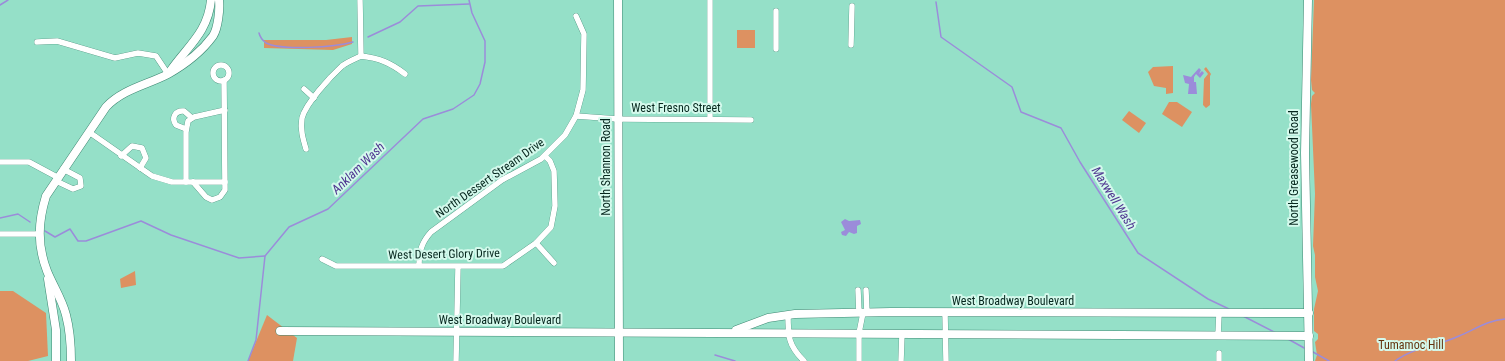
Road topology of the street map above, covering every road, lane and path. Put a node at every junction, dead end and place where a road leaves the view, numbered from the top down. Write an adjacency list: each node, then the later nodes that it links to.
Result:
1 (211, 0): 14 (street)
2 (220, 0): 14 (street)
3 (360, 0): 13 (street)
4 (618, 0): 22 (street, North Shannon Road)
5 (710, 0): 23 (street)
6 (1307, 1): 50 (street, North Greasewood Road)
7 (852, 6): 11 (street)
8 (776, 11): 12 (street)
9 (576, 16): 20 (street, North Dessert Stream Drive)
10 (37, 42): 14 (street)
11 (852, 45)
12 (776, 48)
13 (361, 56): 15 (street); 18 (street)
14 (168, 74): 26 (street)
15 (405, 74)
16 (224, 80): 19 (street)
17 (304, 88): 18 (street)
18 (314, 98): 27 (street)
19 (225, 110): 21 (street); 35 (street)
20 (576, 116): 22 (street, West Fresno Street); 29 (street, North Dessert Stream Drive)
21 (192, 118): 25 (street); 25 (street)
22 (618, 119): 23 (street, West Fresno Street); 54 (street, North Shannon Road)
23 (710, 119): 24 (street, West Fresno Street)
24 (751, 120)
25 (186, 129): 34 (street)
26 (89, 132): 28 (street); 32 (street)
27 (306, 149)
28 (121, 156): 31 (street); 31 (street)
29 (545, 156): 38 (street, West Desert Glory Drive); 41 (street, North Dessert Stream Drive)
30 (0, 162): 33 (street)
31 (140, 168): 34 (street)
32 (63, 170): 33 (street); 33 (street)
33 (57, 179): 37 (street)
34 (190, 182): 35 (street); 35 (street)
35 (225, 182)
36 (0, 234): 37 (street)
37 (39, 234): 43 (street)
38 (536, 243): 40 (street); 42 (street, West Desert Glory Drive)
39 (322, 259): 41 (street, West Desert Glory Drive)
40 (554, 263)
41 (419, 265): 42 (street, West Desert Glory Drive)
42 (458, 267): 52 (street)
43 (47, 271): 62 (street); 63 (street)
44 (858, 290): 46 (street)
45 (866, 290): 46 (street)
46 (863, 313): 47 (street, West Broadway Boulevard); 48 (street, West Broadway Boulevard); 56 (street)
47 (945, 313): 49 (street, West Broadway Boulevard); 58 (street)
48 (788, 314): 53 (street); 55 (street, West Broadway Boulevard)
49 (1219, 314): 50 (street, West Broadway Boulevard); 59 (street)
50 (1309, 314): 60 (street, North Greasewood Road)
51 (280, 331): 52 (street, West Broadway Boulevard)
52 (456, 332): 54 (street, West Broadway Boulevard); 64 (street)
53 (788, 332): 55 (street, West Broadway Boulevard); 56 (street, West Broadway Boulevard); 66 (street)
54 (619, 333): 55 (street, West Broadway Boulevard); 65 (street, North Shannon Road)
55 (719, 333)
56 (859, 333): 57 (street, West Broadway Boulevard); 67 (street)
57 (902, 334): 58 (street, West Broadway Boulevard); 68 (street)
58 (945, 334): 59 (street, West Broadway Boulevard); 69 (street)
59 (1218, 335): 60 (street, West Broadway Boulevard)
60 (1309, 336): 71 (street, North Greasewood Road)
61 (1219, 353): 70 (street)
62 (71, 360)
63 (56, 361)
64 (456, 361)
65 (619, 361)
66 (804, 361)
67 (859, 361)
68 (901, 361)
69 (946, 361)
70 (1218, 361)
71 (1309, 361)

